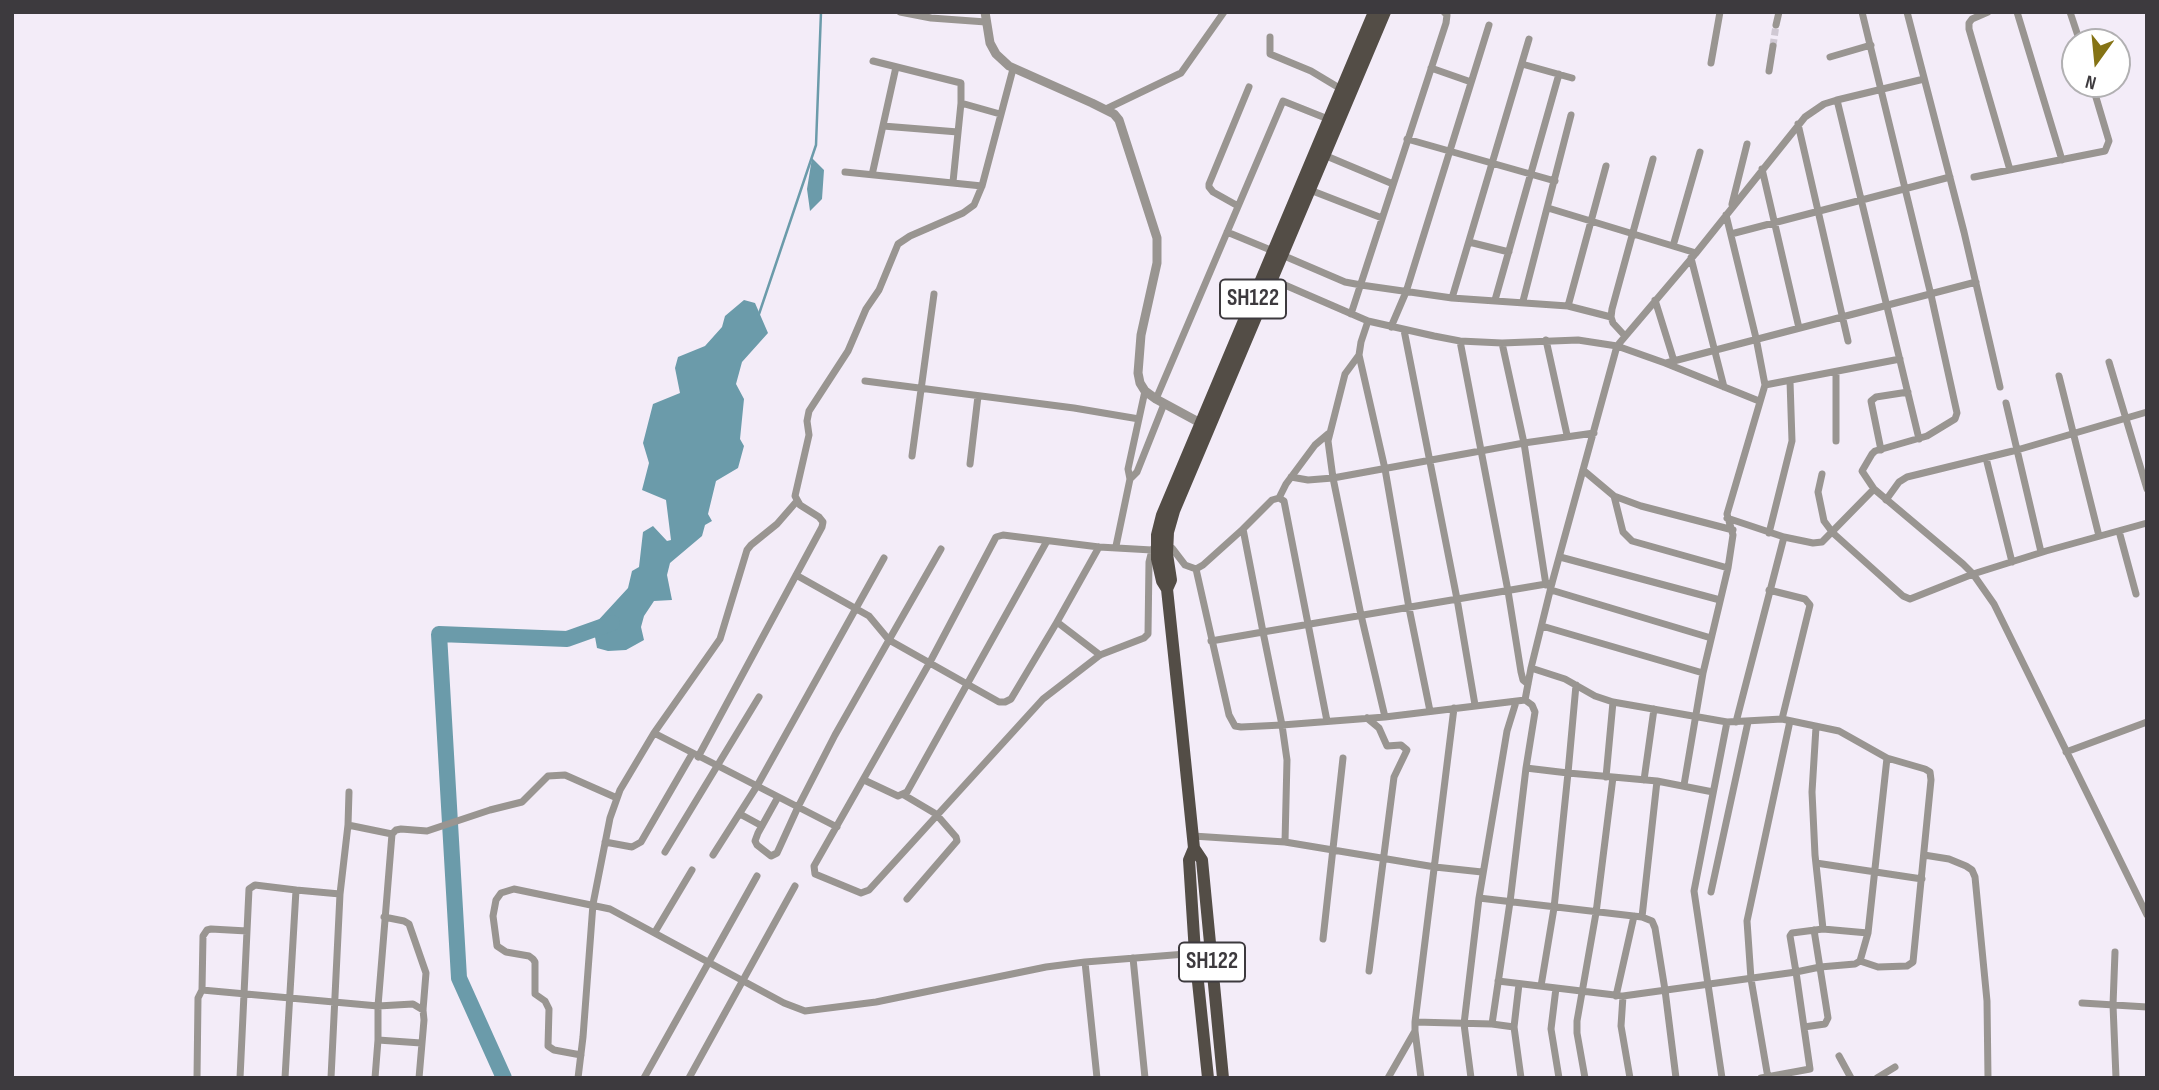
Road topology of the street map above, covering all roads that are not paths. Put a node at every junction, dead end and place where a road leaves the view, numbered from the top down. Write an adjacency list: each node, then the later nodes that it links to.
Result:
1 (900, 12): 12 (street)
2 (1224, 12): 39 (street)
3 (1374, 12): 21 (main road, SH122)
4 (1385, 12): 21 (main road, SH122)
5 (1444, 12): 26 (street)
6 (1720, 12): 23 (street)
7 (1779, 12): 15 (street)
8 (1863, 12): 18 (street)
9 (1907, 12): 31 (street)
10 (1988, 12): 56 (street)
11 (2017, 12): 52 (street)
12 (932, 15): 13 (street)
13 (986, 17): 27 (street)
14 (1489, 25): 32 (street)
15 (1776, 25)
16 (1270, 37): 34 (street)
17 (1529, 39): 24 (street)
18 (1871, 45): 20 (street); 35 (street)
19 (1773, 46): 28 (street)
20 (1830, 57)
21 (1359, 59): 34 (main road, SH122); 50 (main road, SH122)
22 (873, 61): 25 (street)
23 (1711, 63)
24 (1522, 64): 29 (street); 53 (street)
25 (896, 66): 38 (street); 44 (street)
26 (1431, 68): 32 (street); 46 (street)
27 (1013, 69): 39 (street); 40 (street)
28 (1769, 71)
29 (1559, 75): 30 (street); 58 (street)
30 (1572, 78)
31 (1924, 79): 35 (street); 60 (street)
32 (1471, 82): 48 (street)
33 (1249, 87): 69 (street)
34 (1341, 89): 42 (main road, SH122)
35 (1881, 89): 37 (street); 66 (street)
36 (2096, 98): 52 (street)
37 (1837, 100): 43 (street); 68 (street)
38 (961, 103): 40 (street); 45 (street)
39 (1106, 109): 125 (street)
40 (1000, 114): 65 (street)
41 (1571, 115): 62 (street)
42 (1328, 119): 69 (street); 83 (main road, SH122)
43 (1798, 124): 55 (street); 72 (street)
44 (883, 126): 45 (street); 59 (street)
45 (958, 132): 63 (street)
46 (1407, 139): 48 (street); 64 (street)
47 (1747, 144): 71 (street)
48 (1451, 152): 53 (street); 88 (street)
49 (1700, 152): 81 (street)
50 (1324, 155): 64 (street); 67 (main road, SH122)
51 (1653, 159): 78 (street)
52 (2062, 160): 56 (street)
53 (1493, 164): 58 (street); 80 (street)
54 (1606, 166): 75 (street)
55 (1762, 170): 71 (street); 76 (street)
56 (2010, 170): 61 (street)
57 (845, 172): 59 (street)
58 (1531, 174): 62 (street); 82 (street)
59 (872, 175): 63 (street)
60 (1950, 177): 66 (street); 86 (street)
61 (1974, 177)
62 (1555, 181): 70 (street)
63 (953, 182): 65 (street)
64 (1393, 184): 74 (street)
65 (982, 186): 160 (street)
66 (1906, 188): 68 (street); 90 (street)
67 (1310, 190): 74 (street); 83 (main road, SH122)
68 (1861, 200): 72 (street); 96 (street)
69 (1238, 206): 77 (street)
70 (1548, 208): 75 (street); 94 (street)
71 (1731, 208): 73 (street)
72 (1817, 211): 76 (street); 99 (street)
73 (1726, 215): 79 (street); 84 (street)
74 (1382, 218): 87 (street)
75 (1591, 222): 78 (street); 95 (street)
76 (1775, 222): 79 (street); 102 (street)
77 (1227, 232): 83 (street); 129 (street)
78 (1632, 234): 81 (street); 98 (street)
79 (1731, 234): 105 (street)
80 (1469, 242): 82 (street); 91 (street)
81 (1673, 246): 84 (street)
82 (1509, 252): 92 (street)
83 (1278, 253): 85 (main road, SH122); 87 (street)
84 (1694, 256): 93 (street); 111 (street)
85 (1267, 277): 97 (street); 134 (main road, SH122)
86 (1976, 282): 90 (street); 123 (street)
87 (1361, 285): 88 (street); 97 (street)
88 (1406, 292): 91 (street); 101 (street)
89 (934, 294): 124 (street)
90 (1931, 295): 96 (street); 139 (street)
91 (1452, 298): 92 (street)
92 (1495, 300): 94 (street)
93 (1655, 300): 104 (street); 114 (street)
94 (1524, 301): 95 (street)
95 (1568, 306): 98 (street)
96 (1887, 306): 99 (street); 113 (street)
97 (1351, 314): 100 (street)
98 (1611, 317): 104 (street)
99 (1843, 317): 102 (street); 108 (street)
100 (1368, 321): 101 (street); 112 (street)
101 (1391, 327): 103 (street)
102 (1799, 328): 105 (street)
103 (1404, 330): 107 (street); 147 (street)
104 (1625, 336): 110 (street)
105 (1756, 338): 111 (street); 121 (street)
106 (1546, 340): 109 (street); 110 (street); 137 (street)
107 (1460, 341): 109 (street); 142 (street)
108 (1848, 341)
109 (1502, 343): 141 (street)
110 (1617, 346): 116 (street); 135 (street)
111 (1715, 349): 114 (street); 122 (street)
112 (1359, 355): 136 (street); 149 (street)
113 (1900, 359): 117 (street); 126 (street)
114 (1674, 361): 116 (street)
115 (2109, 362): 133 (street)
116 (1665, 363): 122 (street)
117 (1836, 372): 120 (street); 140 (street)
118 (2059, 376): 138 (street)
119 (865, 381): 124 (street)
120 (1790, 382): 121 (street); 166 (street)
121 (1765, 385): 128 (street)
122 (1724, 387): 128 (street)
123 (2000, 387)
124 (920, 388): 127 (street); 145 (street)
125 (1146, 391): 129 (street); 132 (street)
126 (1908, 391): 139 (street); 143 (street)
127 (978, 396): 132 (street); 148 (street)
128 (1759, 401): 161 (street)
129 (1160, 402): 134 (street); 154 (street)
130 (2006, 403): 144 (street)
131 (2147, 412): 133 (street)
132 (1139, 419): 154 (street)
133 (2126, 420): 138 (street); 156 (street)
134 (1205, 425): 173 (main road, SH122)
135 (1594, 433): 137 (street); 150 (street)
136 (1329, 434): 152 (street); 153 (street)
137 (1567, 435): 141 (street)
138 (2073, 435): 144 (street); 168 (street)
139 (1919, 439): 143 (street)
140 (1836, 441)
141 (1524, 443): 142 (street); 183 (street)
142 (1482, 450): 147 (street); 185 (street)
143 (1881, 450): 155 (street)
144 (2017, 450): 146 (street); 175 (street)
145 (912, 456)
146 (1986, 457): 159 (street); 178 (street)
147 (1431, 460): 149 (street); 187 (street)
148 (970, 464)
149 (1385, 468): 153 (street); 189 (street)
150 (1583, 470): 157 (street); 176 (street)
151 (1822, 474): 167 (street)
152 (1292, 477): 153 (street); 158 (street)
153 (1333, 478): 191 (street)
154 (1130, 479): 171 (street)
155 (1874, 489): 159 (street); 167 (street)
156 (2147, 489)
157 (1614, 496): 164 (street); 179 (street)
158 (1279, 498): 163 (street); 193 (street)
159 (1886, 500): 181 (street)
160 (797, 501): 182 (street); 224 (street)
161 (1727, 518): 164 (street); 166 (street)
162 (2147, 523): 165 (street)
163 (1243, 529): 180 (street); 195 (street)
164 (1733, 530): 179 (street)
165 (2119, 531): 168 (street); 186 (street)
166 (1769, 533): 169 (street)
167 (1833, 533): 169 (street); 181 (street)
168 (2099, 536): 175 (street)
169 (1784, 537): 184 (street)
170 (1047, 541): 172 (street); 200 (street); 203 (street)
171 (1116, 546): 172 (street); 173 (street)
172 (1099, 547): 192 (street)
173 (1158, 547): 180 (street); 199 (street); 251 (main road, SH122)
174 (941, 548): 197 (street)
175 (2041, 552): 178 (street)
176 (1560, 556): 183 (street); 188 (street)
177 (884, 558): 190 (street)
178 (2012, 562): 181 (street)
179 (1728, 568): 188 (street)
180 (1196, 569): 198 (street)
181 (1973, 574): 225 (street)
182 (796, 575): 190 (street); 226 (street)
183 (1549, 586): 185 (street); 194 (street); 196 (street)
184 (1769, 590): 217 (street); 219 (street)
185 (1508, 591): 187 (street); 204 (street)
186 (2136, 594)
187 (1457, 599): 189 (street); 209 (street)
188 (1720, 600): 196 (street)
189 (1409, 608): 191 (street); 212 (street)
190 (857, 609): 197 (street); 237 (street)
191 (1361, 615): 193 (street); 213 (street)
192 (1057, 622): 199 (street); 203 (street)
193 (1310, 623): 195 (street); 216 (street)
194 (1542, 626): 201 (street); 202 (street)
195 (1263, 632): 198 (street); 222 (street)
196 (1711, 638): 202 (street)
197 (889, 640): 200 (street); 243 (street)
198 (1211, 641): 222 (street)
199 (1100, 655): 245 (street)
200 (930, 662): 203 (street); 233 (street)
201 (1531, 668): 204 (street); 205 (street)
202 (1703, 673): 214 (street)
203 (968, 684): 240 (street)
204 (1528, 684): 207 (street)
205 (1576, 684): 208 (street); 231 (street)
206 (759, 697): 229 (street)
207 (1521, 701): 209 (street); 230 (street); 261 (street)
208 (1613, 702): 211 (street); 232 (street)
209 (1475, 705): 210 (street)
210 (1454, 708): 212 (street); 259 (street)
211 (1654, 709): 214 (street); 234 (street)
212 (1430, 711): 213 (street)
213 (1385, 717): 215 (street)
214 (1694, 717): 218 (street); 236 (street)
215 (1367, 718): 216 (street); 257 (street)
216 (1327, 720): 222 (street)
217 (1786, 720): 220 (street); 223 (street); 294 (street)
218 (1727, 722): 219 (street); 239 (street)
219 (1736, 722): 220 (street)
220 (1748, 722): 267 (street)
221 (2147, 722): 225 (street)
222 (1282, 725): 252 (street)
223 (1816, 727): 228 (street); 258 (street)
224 (654, 733): 226 (street); 242 (street)
225 (2066, 752): 275 (street)
226 (695, 755): 229 (street); 250 (street)
227 (1343, 758): 253 (street)
228 (1887, 758): 256 (street); 262 (street)
229 (718, 767): 237 (street); 254 (street)
230 (1526, 768): 231 (street); 271 (street)
231 (1568, 773): 232 (street); 273 (street)
232 (1609, 777): 234 (street); 274 (street)
233 (864, 780): 240 (street); 248 (street)
234 (1644, 780): 235 (street)
235 (1657, 781): 236 (street); 276 (street)
236 (1684, 785): 239 (street)
237 (757, 786): 241 (street); 244 (street)
238 (349, 792): 246 (street)
239 (1713, 792): 298 (street)
240 (904, 795): 245 (street)
241 (778, 797): 243 (street); 247 (street)
242 (617, 798): 249 (street); 250 (street)
243 (798, 807): 247 (street); 248 (street)
244 (740, 814): 247 (street); 255 (street)
245 (936, 814): 248 (street); 269 (street)
246 (348, 825): 249 (street); 268 (street)
247 (762, 826)
248 (837, 827)
249 (392, 834): 277 (street)
250 (605, 842): 272 (street)
251 (1193, 842): 252 (street); 285 (main road, SH122); 286 (main road, SH122)
252 (1285, 842): 253 (street)
253 (1332, 849): 257 (street); 283 (street)
254 (665, 852)
255 (713, 855)
256 (1924, 855): 264 (street); 349 (street)
257 (1383, 858): 259 (street); 292 (street)
258 (1816, 863): 262 (street); 278 (street)
259 (1435, 867): 261 (street); 315 (street)
260 (692, 870): 281 (street)
261 (1482, 872): 270 (street)
262 (1875, 872): 264 (street); 282 (street)
263 (757, 876): 289 (street)
264 (1922, 880): 288 (street)
265 (795, 886): 295 (street)
266 (296, 890): 268 (street); 280 (street); 306 (street)
267 (1711, 891)
268 (340, 894): 307 (street)
269 (907, 898)
270 (1479, 898): 271 (street); 313 (street)
271 (1510, 902): 273 (street); 296 (street)
272 (593, 904): 281 (street); 320 (street); 320 (street)
273 (1553, 908): 274 (street); 299 (street)
274 (1596, 913): 276 (street); 303 (street)
275 (2147, 915)
276 (1638, 917): 302 (street); 305 (street)
277 (384, 918): 310 (street); 312 (street)
278 (1823, 929): 279 (street); 282 (street)
279 (1814, 930): 291 (street); 293 (street)
280 (247, 931): 301 (street); 304 (street)
281 (654, 932): 289 (street)
282 (1867, 933): 288 (street)
283 (1323, 939)
284 (2115, 951): 309 (street)
285 (1212, 952): 286 (street); 336 (main road, SH122)
286 (1195, 953): 287 (street); 335 (main road, SH122)
287 (1133, 958): 290 (street); 334 (street)
288 (1860, 961): 291 (street)
289 (709, 962): 295 (street); 331 (street)
290 (1085, 962): 295 (street); 333 (street)
291 (1820, 967): 293 (street); 317 (street)
292 (1369, 971)
293 (1796, 972): 294 (street); 317 (street)
294 (1751, 979): 298 (street); 323 (street)
295 (744, 981): 332 (street)
296 (1498, 981): 297 (street); 314 (street)
297 (1519, 984): 299 (street); 316 (street)
298 (1709, 985): 302 (street); 345 (street)
299 (1541, 986): 300 (street)
300 (1556, 988): 303 (street); 341 (street)
301 (202, 990): 304 (street); 324 (street)
302 (1665, 990): 305 (street); 344 (street)
303 (1582, 991): 305 (street); 342 (street)
304 (244, 994): 306 (street); 325 (street)
305 (1619, 996): 343 (street)
306 (291, 998): 307 (street); 326 (street)
307 (335, 1002): 310 (street); 327 (street)
308 (2082, 1003): 309 (street)
309 (2113, 1005): 311 (street); 350 (street)
310 (378, 1006): 312 (street); 318 (street)
311 (2147, 1007)
312 (423, 1010): 319 (street)
313 (1464, 1024): 314 (street); 315 (street); 339 (street)
314 (1492, 1024): 316 (street)
315 (1415, 1027): 337 (street); 338 (street)
316 (1514, 1027): 340 (street)
317 (1804, 1027): 323 (street)
318 (378, 1040): 319 (street); 328 (street)
319 (421, 1043): 329 (street)
320 (581, 1055): 330 (street)
321 (1839, 1056): 347 (street)
322 (1895, 1068): 348 (street)
323 (1768, 1077): 346 (street)
324 (197, 1078)
325 (240, 1078)
326 (285, 1078)
327 (331, 1078)
328 (375, 1078)
329 (419, 1078)
330 (578, 1078)
331 (644, 1078)
332 (689, 1078)
333 (1097, 1078)
334 (1145, 1078)
335 (1208, 1078)
336 (1223, 1078)
337 (1388, 1078)
338 (1421, 1078)
339 (1471, 1078)
340 (1521, 1078)
341 (1559, 1078)
342 (1585, 1078)
343 (1630, 1078)
344 (1676, 1078)
345 (1722, 1078)
346 (1761, 1078)
347 (1851, 1078)
348 (1877, 1078)
349 (1988, 1078)
350 (2116, 1078)

